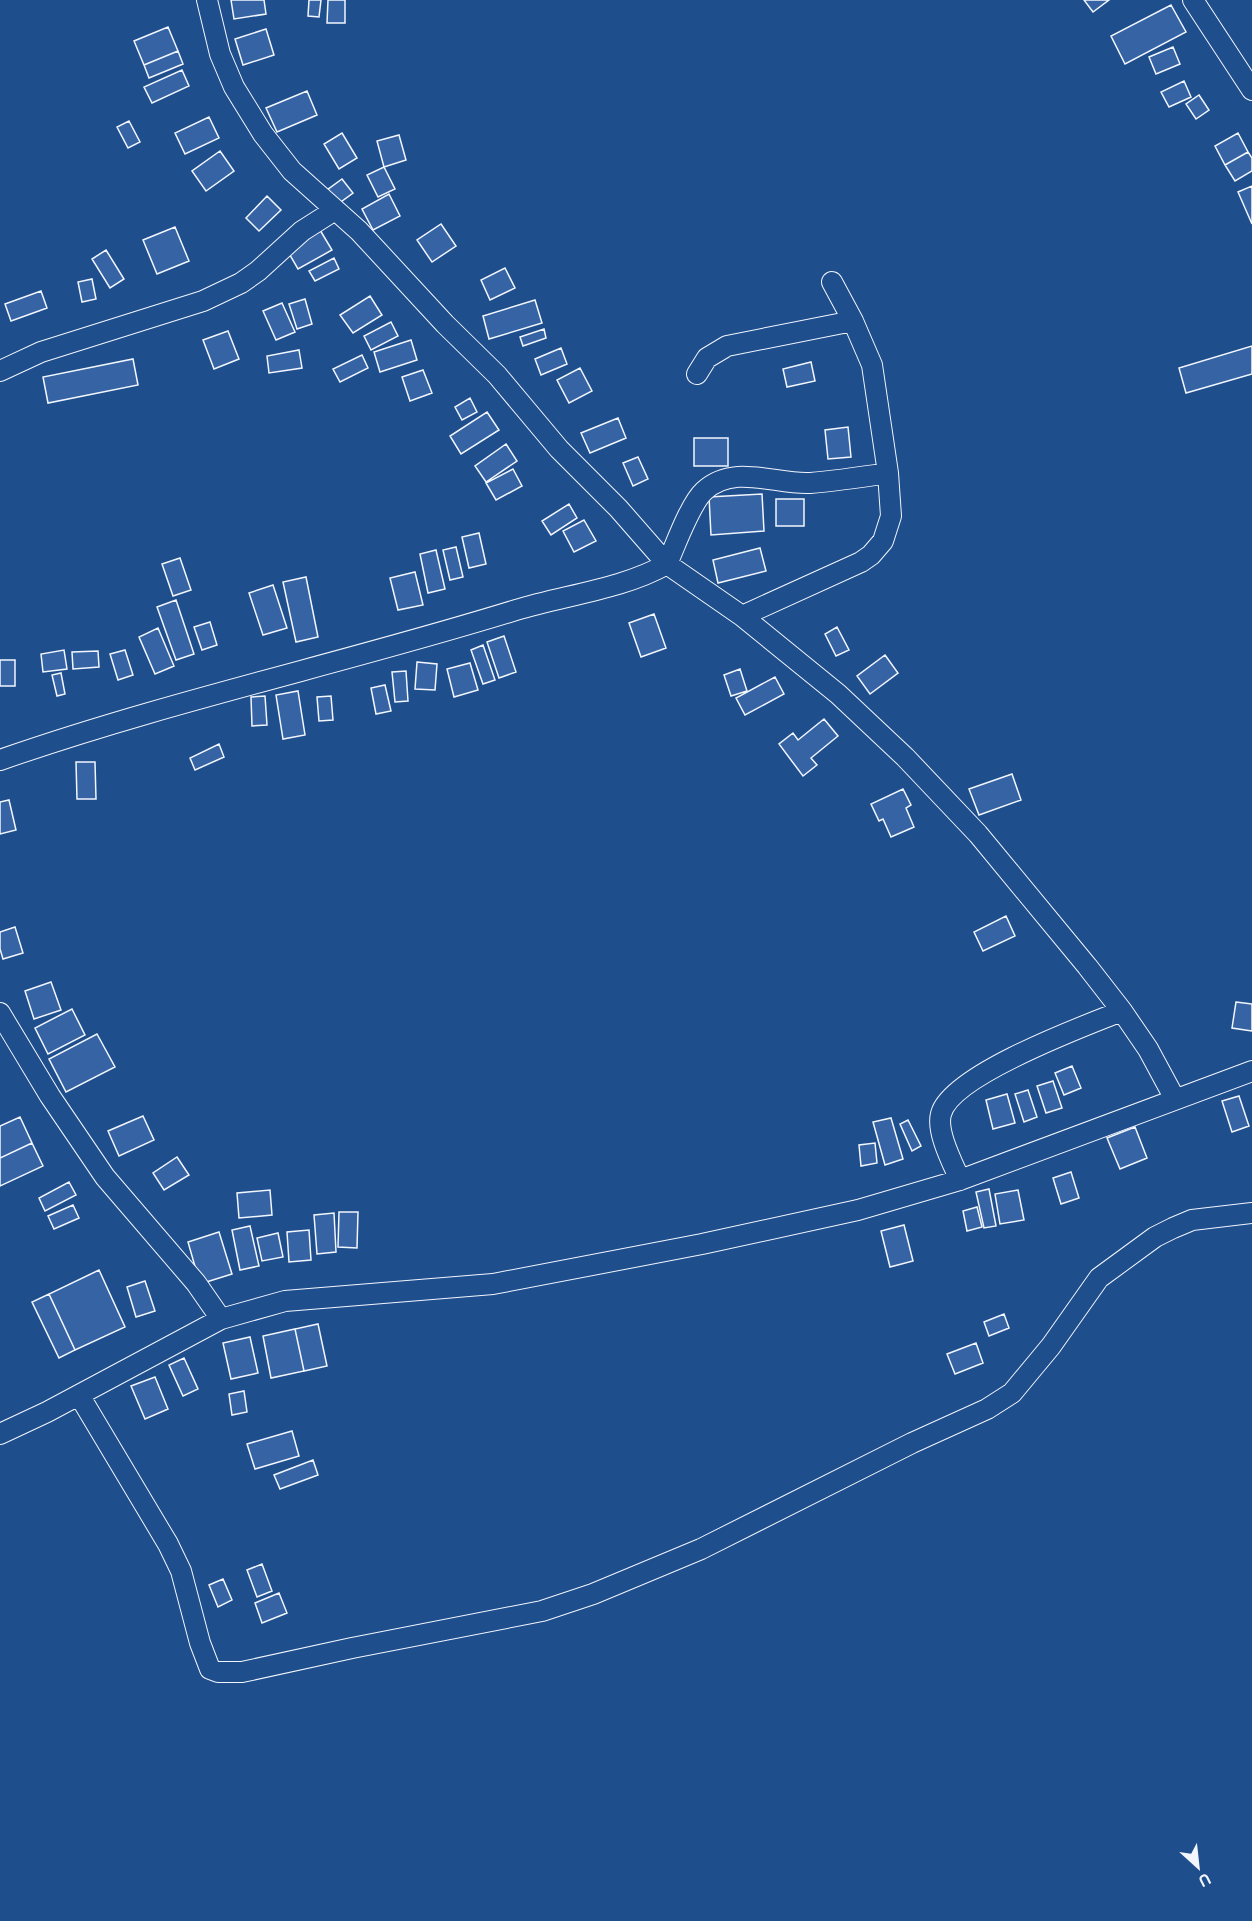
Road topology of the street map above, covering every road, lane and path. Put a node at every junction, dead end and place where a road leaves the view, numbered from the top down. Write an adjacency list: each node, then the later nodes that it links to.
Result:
1 (207, 0): 4 (street)
2 (1193, 0): 3 (street)
3 (1252, 90)
4 (335, 210): 7 (street); 10 (street)
5 (832, 282): 6 (street)
6 (853, 321): 8 (street); 9 (street)
7 (0, 371)
8 (697, 374)
9 (888, 473): 10 (street); 11 (street)
10 (667, 564): 11 (street); 12 (street)
11 (742, 616): 13 (street)
12 (0, 760)
13 (1122, 1011): 16 (street); 17 (street)
14 (0, 1013): 19 (street)
15 (1252, 1071): 16 (street)
16 (1175, 1099): 17 (street)
17 (960, 1180): 19 (street)
18 (1252, 1213): 20 (street)
19 (222, 1319): 20 (street)
20 (79, 1395): 21 (street)
21 (0, 1434)

